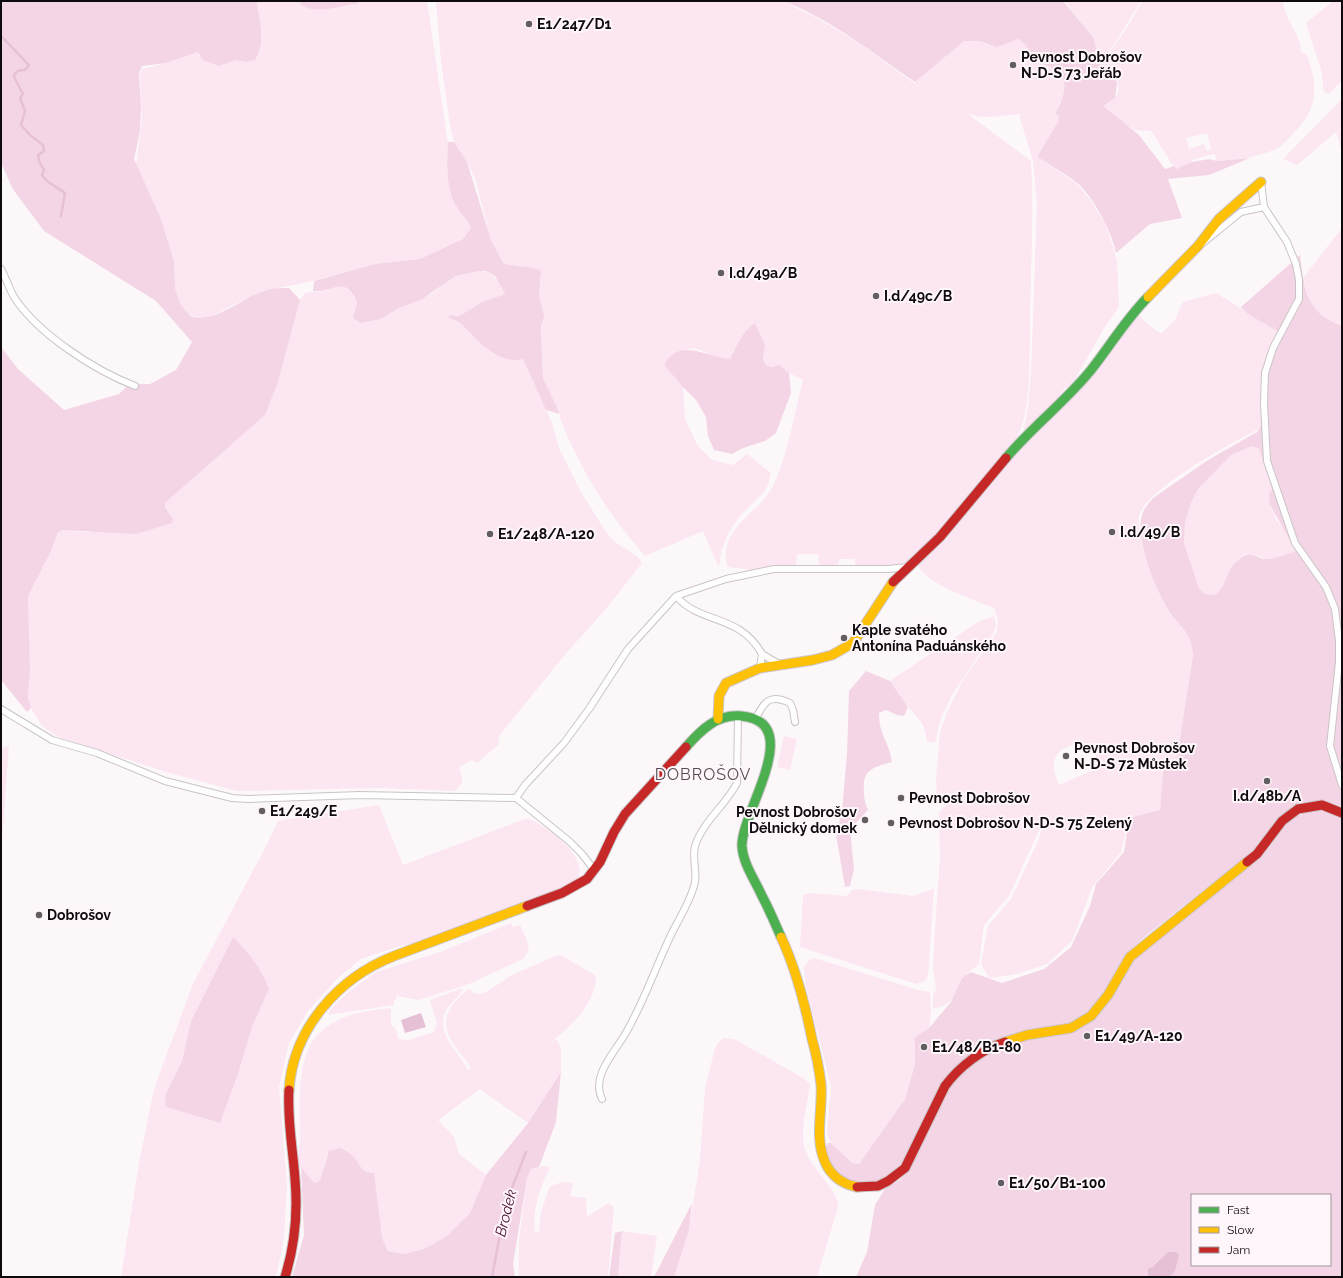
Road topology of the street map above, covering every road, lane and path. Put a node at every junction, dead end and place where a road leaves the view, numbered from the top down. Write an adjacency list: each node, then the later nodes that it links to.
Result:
1 (1261, 182): 2 (street); 3 (street)
2 (1264, 207): 3 (street); 16 (street)
3 (1198, 246): 6 (street)
4 (1, 269): 5 (street)
5 (135, 386)
6 (907, 567): 7 (street); 9 (street)
7 (676, 596): 8 (street); 17 (street)
8 (762, 654): 9 (street); 10 (street)
9 (778, 664): 10 (street)
10 (760, 668): 13 (street)
11 (1, 709): 17 (street)
12 (738, 716): 13 (street); 14 (street); 20 (street)
13 (718, 719): 19 (street)
14 (755, 720): 15 (street); 18 (street)
15 (795, 722)
16 (1342, 785)
17 (516, 798): 19 (street)
18 (1342, 813)
19 (595, 871): 21 (street)
20 (602, 1099)
21 (285, 1277)

